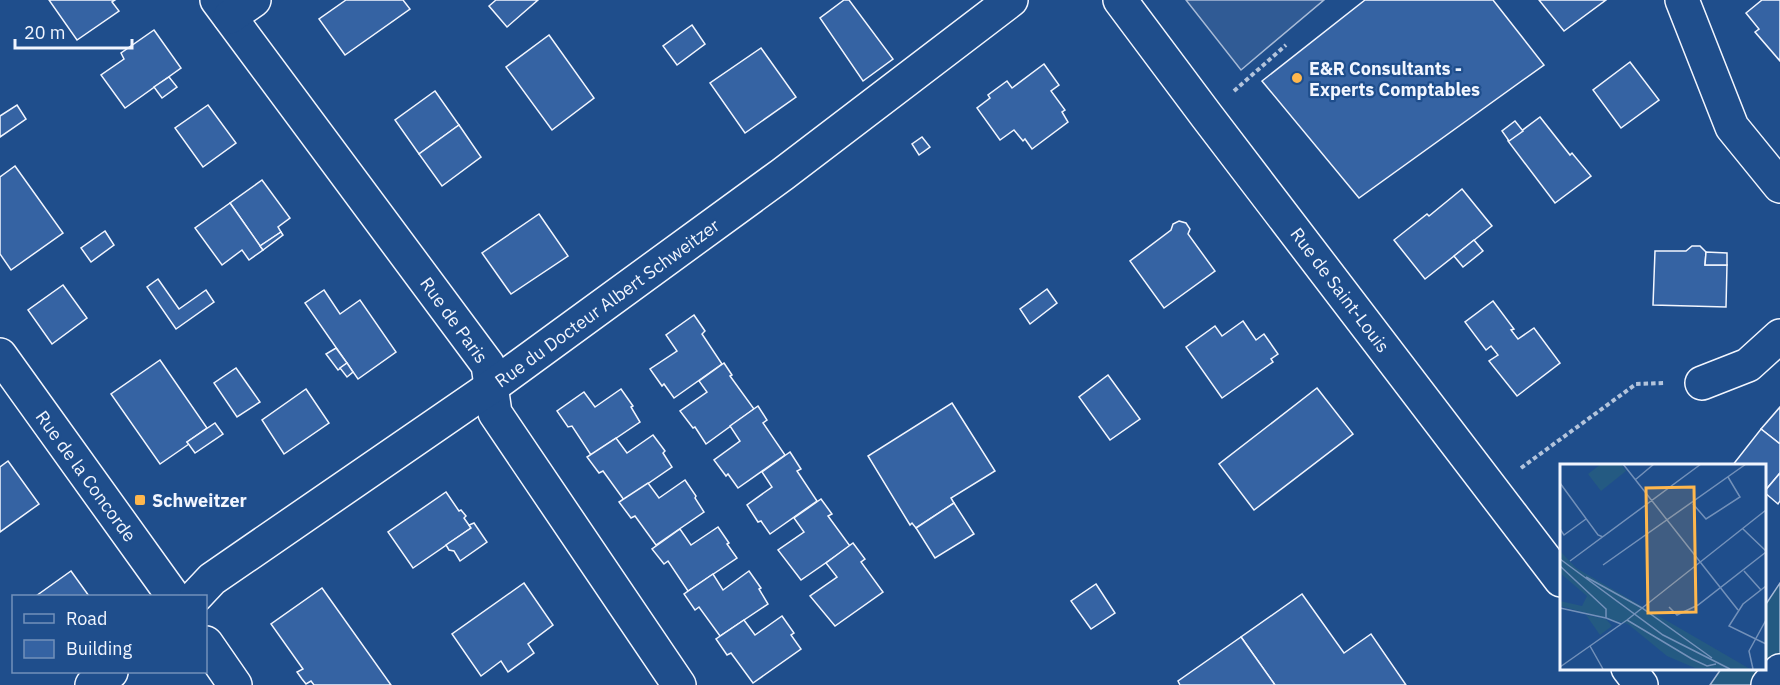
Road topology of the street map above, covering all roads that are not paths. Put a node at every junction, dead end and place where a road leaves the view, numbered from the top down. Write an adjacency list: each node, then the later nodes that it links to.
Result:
1 (1011, 0): 9 (street, Rue du Docteur Albert Schweitzer)
2 (1120, 0): 10 (street, Rue de Saint-Louis)
3 (1682, 0): 5 (street)
4 (234, 6): 9 (street, Rue de Paris)
5 (1780, 186)
6 (1780, 336): 8 (street)
7 (0, 355): 11 (street, Rue de la Concorde)
8 (1702, 382)
9 (491, 387): 12 (street, Rue du Docteur Albert Schweitzer); 19 (street, Rue de Paris)
10 (1560, 579)
11 (172, 595)
12 (198, 595)
13 (207, 644): 18 (street)
14 (1630, 670): 20 (street)
15 (1780, 670): 21 (street)
16 (110, 673): 17 (street)
17 (92, 685)
18 (235, 685)
19 (680, 685)
20 (1641, 685)
21 (1768, 685)

